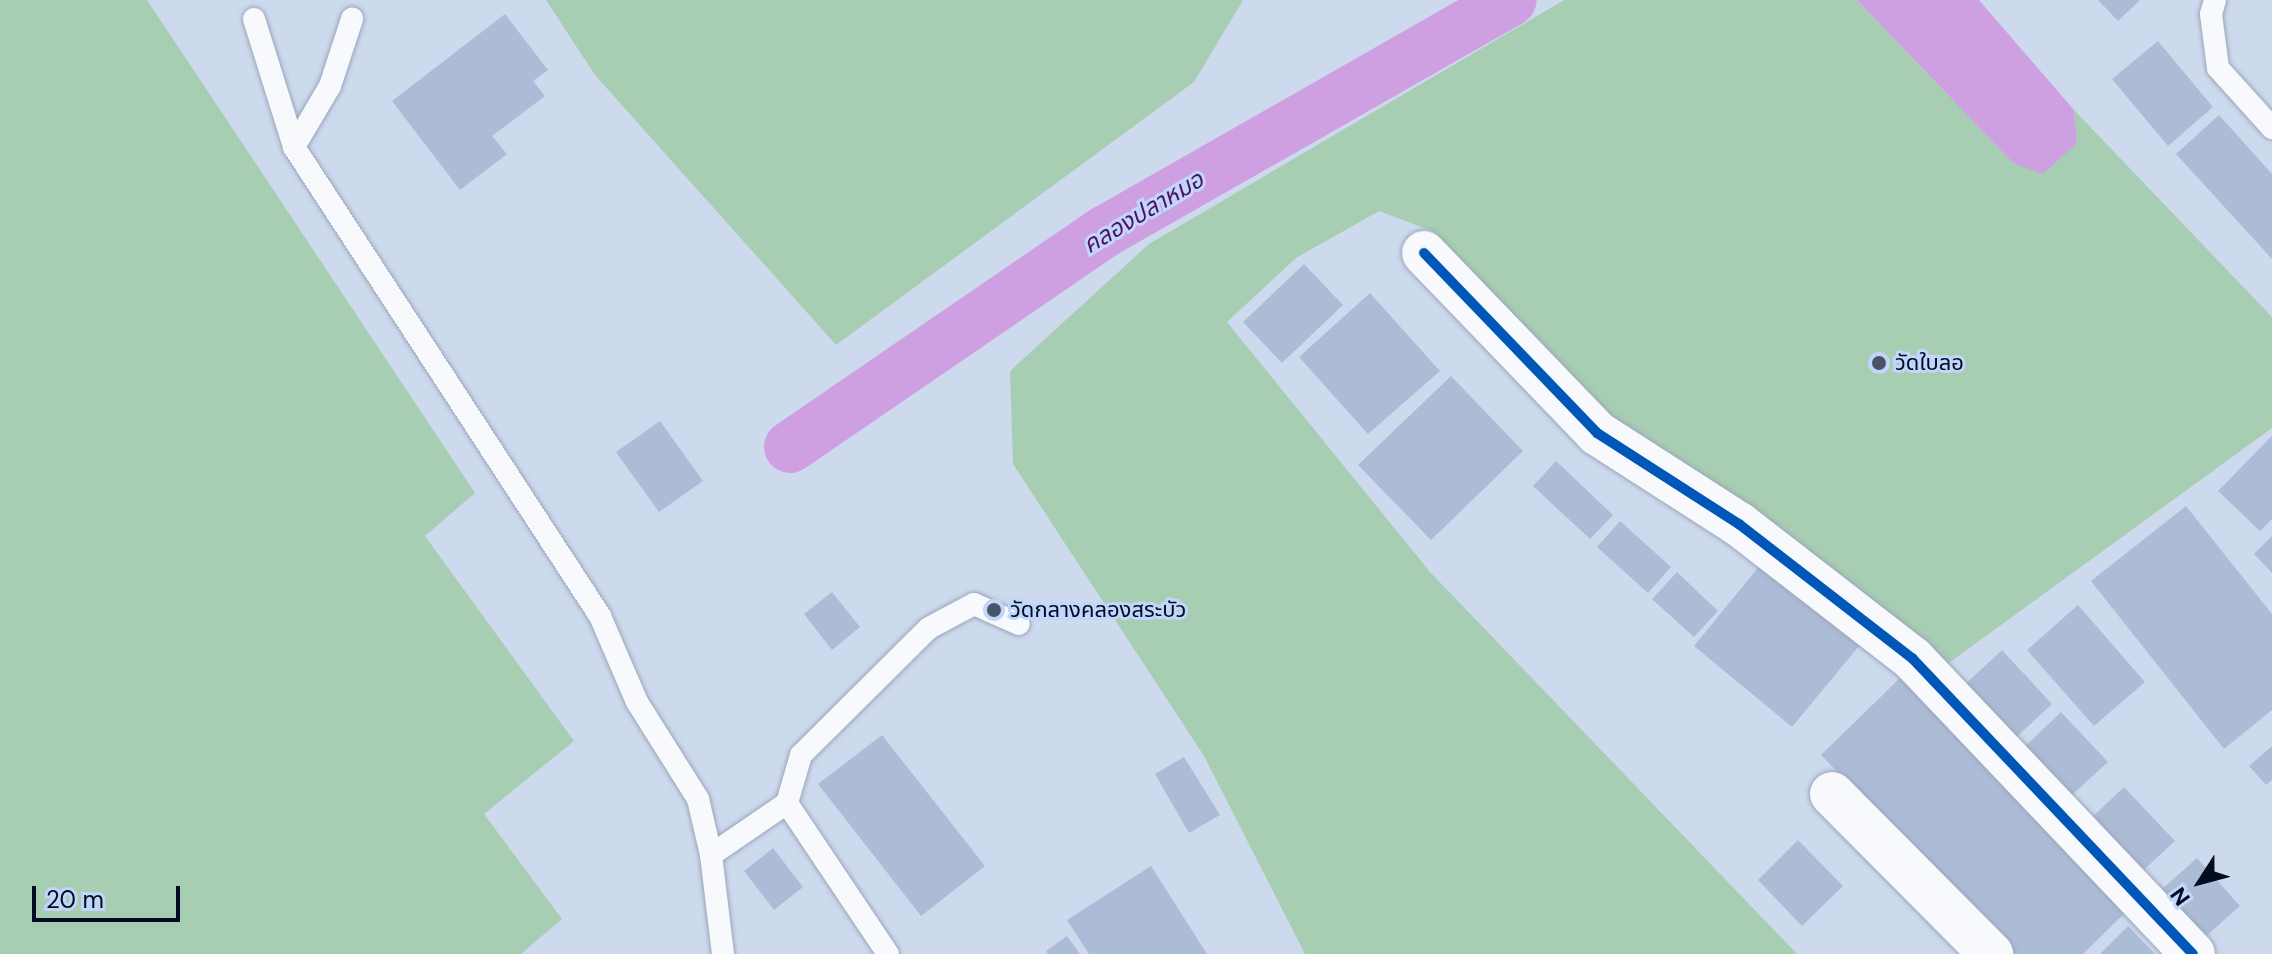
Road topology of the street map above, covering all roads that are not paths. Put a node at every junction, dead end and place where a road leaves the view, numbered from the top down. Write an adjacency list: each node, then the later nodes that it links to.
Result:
1 (2215, 0): 4 (lane)
2 (254, 19): 5 (lane)
3 (352, 19): 5 (lane)
4 (2272, 128)
5 (294, 147): 10 (lane)
6 (1424, 253): 14 (street)
7 (1019, 624): 9 (lane)
8 (1832, 794): 13 (street)
9 (787, 803): 10 (lane); 12 (lane)
10 (711, 855): 11 (lane)
11 (723, 954)
12 (888, 954)
13 (1991, 954)
14 (2193, 954)

